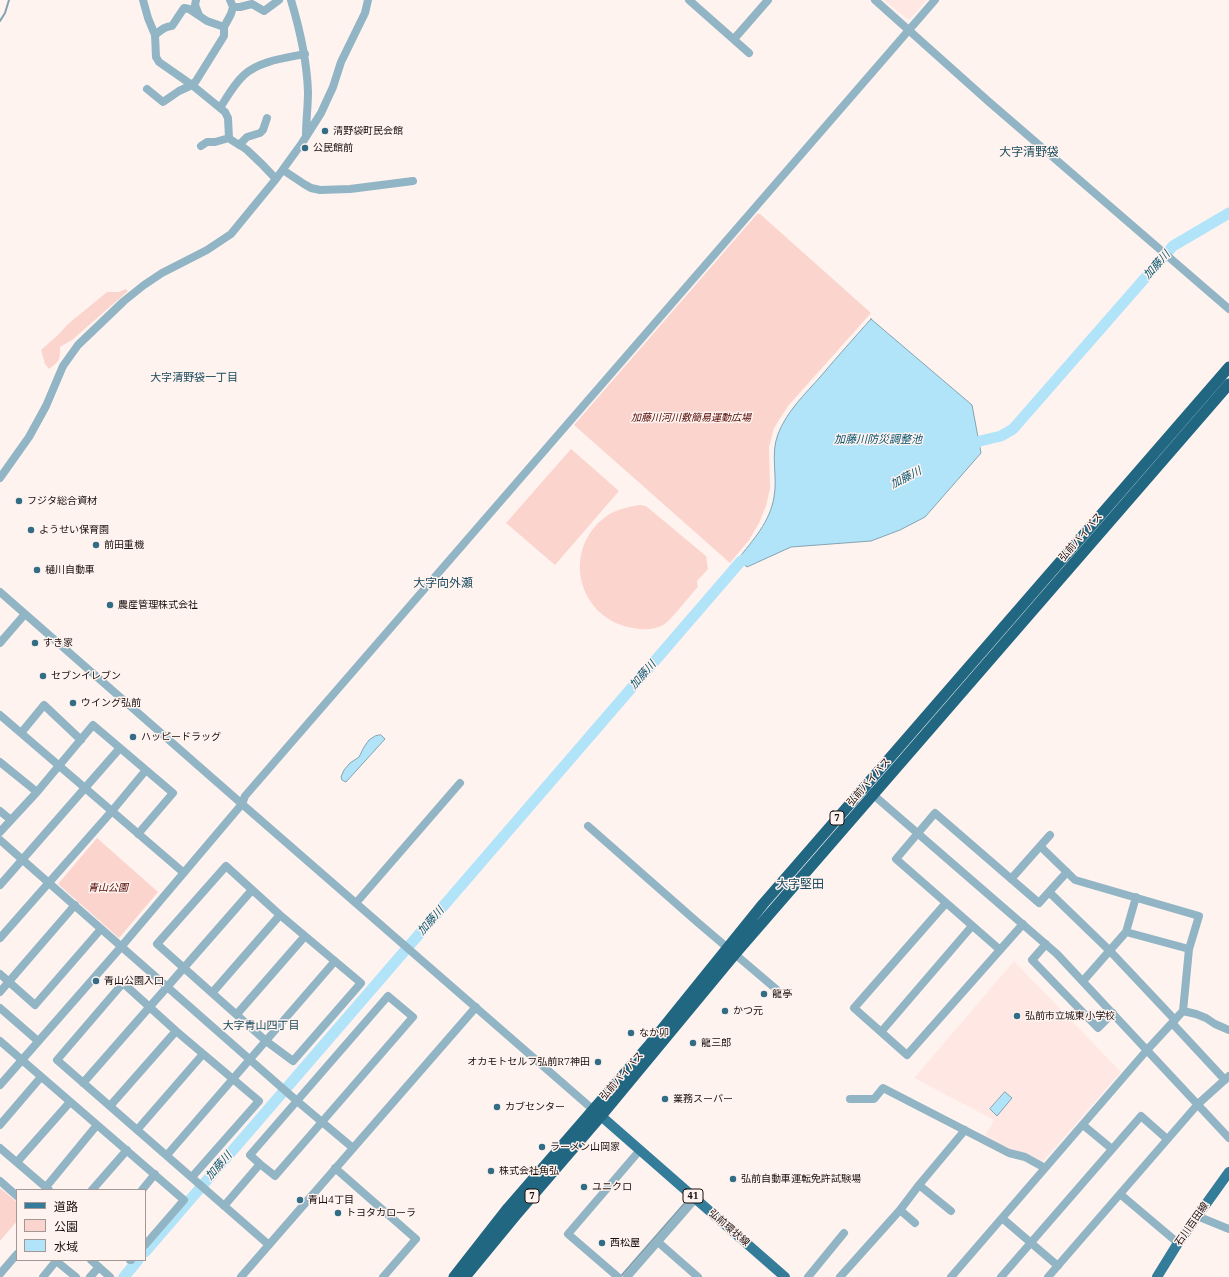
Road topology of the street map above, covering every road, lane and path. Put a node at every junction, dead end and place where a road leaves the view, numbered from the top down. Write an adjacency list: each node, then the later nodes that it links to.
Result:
1 (143, 0): 14 (street)
2 (196, 0): 11 (street)
3 (279, 0): 10 (street)
4 (291, 0): 17 (street)
5 (368, 0): 22 (street)
6 (689, 0): 15 (street)
7 (768, 0): 15 (street)
8 (875, 0): 13 (street)
9 (935, 0): 13 (street)
10 (231, 3): 12 (street)
11 (199, 15): 12 (street); 14 (street)
12 (224, 27): 18 (street)
13 (909, 30): 29 (street); 48 (street)
14 (155, 35): 18 (street)
15 (734, 39): 16 (street)
16 (749, 53)
17 (305, 54): 20 (street); 22 (street)
18 (192, 85): 19 (street); 20 (street)
19 (147, 89)
20 (220, 108): 23 (street)
21 (267, 118): 24 (street)
22 (306, 137): 26 (street)
23 (229, 138): 24 (street); 25 (street)
24 (239, 145): 27 (street)
25 (201, 146)
26 (283, 170): 27 (street); 28 (street)
27 (276, 179): 32 (street)
28 (413, 181)
29 (1229, 309)
30 (1229, 367): 44 (highway, 弘前バイパス / 7)
31 (1229, 384): 47 (highway, 弘前バイパス / 7)
32 (0, 478)
33 (0, 592): 34 (street)
34 (25, 614): 35 (street); 48 (street)
35 (0, 643)
36 (0, 715): 37 (street)
37 (21, 733): 38 (street); 41 (street)
38 (81, 740): 39 (street); 41 (street)
39 (120, 748): 42 (street); 45 (street)
40 (0, 762): 46 (street)
41 (59, 765): 45 (street); 46 (street)
42 (146, 770): 50 (street); 55 (street)
43 (460, 783): 69 (street)
44 (864, 787): 47 (street); 82 (highway, 弘前バイパス / 7)
45 (84, 788): 50 (street); 59 (street)
46 (37, 792): 51 (street)
47 (873, 794): 54 (street); 82 (highway, 弘前バイパス / 7)
48 (242, 804): 61 (street); 69 (street)
49 (0, 810): 51 (street)
50 (112, 811): 55 (street); 63 (street)
51 (11, 820): 53 (street)
52 (588, 826): 82 (street)
53 (0, 832)
54 (918, 833): 62 (street); 68 (street); 72 (street)
55 (138, 834): 61 (street)
56 (1050, 835): 58 (street)
57 (0, 840): 59 (street)
58 (1040, 846): 60 (street); 62 (street)
59 (22, 859): 63 (street); 64 (street)
60 (1067, 872): 66 (street); 67 (street)
61 (184, 873): 79 (street)
62 (1011, 879): 66 (street)
63 (49, 882): 70 (street); 77 (street)
64 (0, 885)
65 (252, 890): 71 (street); 85 (street); 85 (street)
66 (1049, 892): 83 (street)
67 (1136, 897): 75 (street); 81 (street)
68 (946, 902): 73 (street); 102 (street)
69 (356, 903): 94 (street)
70 (75, 905): 74 (street); 88 (street)
71 (280, 915): 76 (street); 92 (street)
72 (1023, 924): 78 (street); 80 (street)
73 (972, 926): 80 (street); 102 (street)
74 (101, 929): 79 (street); 88 (street)
75 (1126, 932): 81 (street); 83 (street)
76 (305, 936): 84 (street); 98 (street)
77 (0, 938)
78 (1046, 944): 87 (street); 97 (street)
79 (121, 947): 89 (street); 103 (street)
80 (999, 949): 102 (street)
81 (1189, 949): 96 (street)
82 (731, 950): 90 (street); 120 (highway, 弘前バイパス / 7)
83 (1110, 951): 87 (street); 99 (street)
84 (335, 961): 104 (street); 104 (street)
85 (184, 968): 89 (street); 92 (street)
86 (0, 974): 88 (street)
87 (1083, 981): 97 (street)
88 (9, 982): 91 (street)
89 (167, 986): 93 (street); 108 (street)
90 (776, 989)
91 (0, 992)
92 (212, 993): 98 (street)
93 (150, 1006): 101 (street); 113 (street); 113 (street)
94 (476, 1007): 120 (street); 130 (street)
95 (0, 1008): 103 (street)
96 (1183, 1012): 99 (street); 100 (street)
97 (1113, 1013): 106 (street)
98 (237, 1014): 104 (street)
99 (1174, 1021): 106 (street); 111 (street)
100 (1229, 1030)
101 (176, 1031): 107 (street); 119 (street)
102 (881, 1032)
103 (38, 1041): 109 (street)
104 (266, 1041): 108 (street)
105 (1, 1043): 109 (street)
106 (1147, 1050): 118 (street); 124 (street)
107 (203, 1054): 112 (street); 125 (street)
108 (250, 1059): 112 (street); 116 (street)
109 (22, 1060): 110 (street); 114 (street)
110 (41, 1077): 117 (street); 122 (street)
111 (1227, 1078): 118 (street)
112 (233, 1079): 134 (street); 141 (street)
113 (83, 1083): 119 (street)
114 (0, 1085)
115 (850, 1099): 126 (street)
116 (297, 1101): 121 (street); 121 (street); 136 (street)
117 (70, 1102): 123 (street); 135 (street)
118 (1198, 1104): 127 (street); 128 (street)
119 (110, 1106): 125 (street)
120 (597, 1113): 133 (main road, 弘前環状線 / 41); 175 (highway, 弘前バイパス / 7); 176 (highway, 弘前バイパス / 7)
121 (322, 1122): 130 (street); 136 (street)
122 (0, 1125)
123 (97, 1125): 132 (street); 144 (street)
124 (1083, 1125): 131 (street); 138 (street)
125 (137, 1130): 134 (street)
126 (965, 1130): 138 (street); 143 (street)
127 (1229, 1138)
128 (1167, 1140): 131 (street); 147 (street)
129 (0, 1148): 135 (street)
130 (353, 1148): 137 (street)
131 (1112, 1149): 159 (street)
132 (127, 1150): 140 (street); 145 (street)
133 (640, 1150): 149 (main road, 弘前環状線 / 41); 177 (street)
134 (167, 1156): 141 (street)
135 (17, 1162): 144 (street)
136 (260, 1164): 150 (street)
137 (335, 1168): 162 (street); 174 (street)
138 (1045, 1168): 154 (street)
139 (1229, 1172): 153 (main road, 石川百田線)
140 (155, 1174): 146 (street); 160 (street)
141 (194, 1179): 150 (street)
142 (0, 1181): 148 (street)
143 (919, 1184): 151 (street); 152 (street)
144 (47, 1189)
145 (93, 1189)
146 (143, 1189)
147 (1120, 1194): 161 (street); 166 (street)
148 (16, 1195)
149 (695, 1199): 158 (street); 180 (main road, 弘前環状線 / 41)
150 (224, 1206): 162 (street)
151 (900, 1210): 155 (street); 182 (street)
152 (951, 1212)
153 (1197, 1216): 156 (street); 161 (main road, 石川百田線)
154 (1002, 1218): 159 (street); 183 (street)
155 (915, 1223)
156 (1229, 1229)
157 (844, 1233): 181 (street)
158 (658, 1242): 178 (street); 179 (street)
159 (1031, 1242): 166 (street); 184 (street)
160 (146, 1243)
161 (1178, 1243): 186 (main road, 石川百田線)
162 (269, 1245): 173 (street)
163 (16, 1255): 168 (street)
164 (56, 1261): 169 (street); 170 (street)
165 (92, 1261): 167 (street)
166 (1058, 1266): 185 (street)
167 (99, 1267): 171 (street); 172 (street)
168 (0, 1274)
169 (43, 1277)
170 (76, 1277)
171 (90, 1277)
172 (110, 1277)
173 (241, 1277)
174 (383, 1277)
175 (454, 1277)
176 (465, 1277)
177 (618, 1277)
178 (628, 1277)
179 (698, 1277)
180 (785, 1277)
181 (808, 1277)
182 (840, 1277)
183 (951, 1277)
184 (1000, 1277)
185 (1048, 1277)
186 (1157, 1277)

